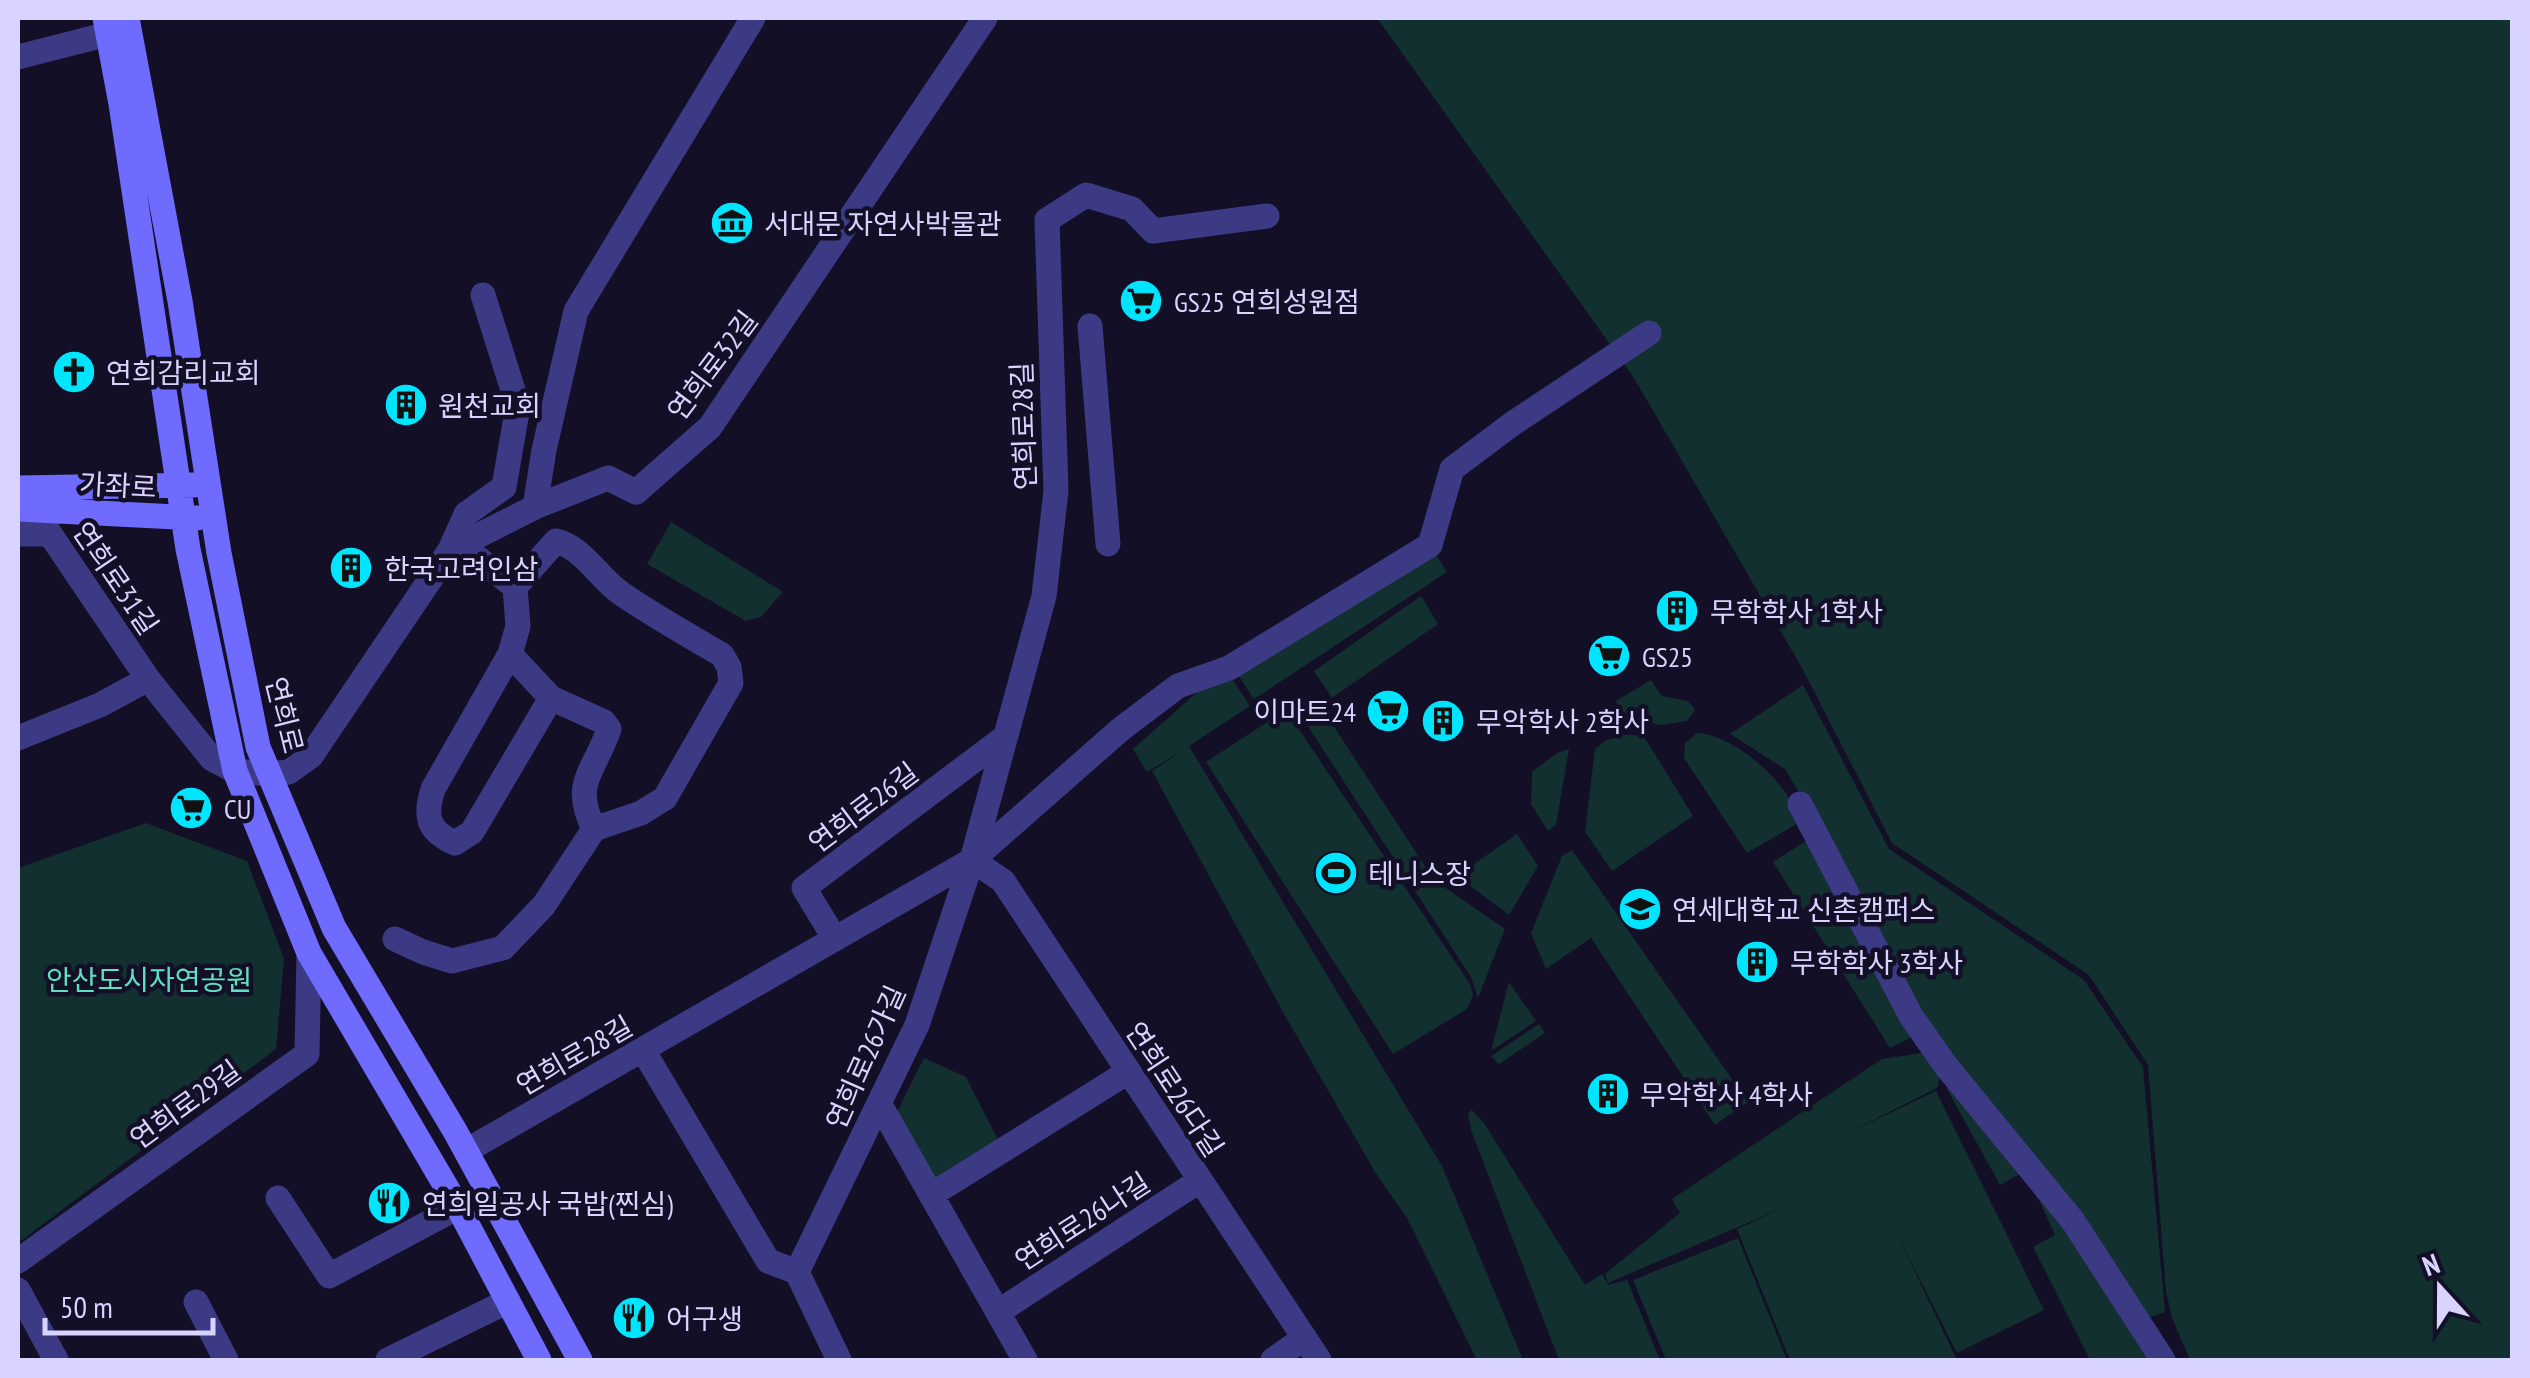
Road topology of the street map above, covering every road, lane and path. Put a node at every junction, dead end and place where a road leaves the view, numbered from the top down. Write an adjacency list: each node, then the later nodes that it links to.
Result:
1 (753, 18): 12 (street)
2 (980, 19): 12 (street, 연희로32길)
3 (113, 23): 4 (street); 9 (main road, 연희로); 10 (main road)
4 (18, 57)
5 (1267, 216): 23 (street, 연희로28길)
6 (483, 296): 18 (street)
7 (1090, 326): 17 (street)
8 (1649, 334): 29 (street, 연희로28길)
9 (209, 483): 10 (main road); 14 (main road, 연희로)
10 (180, 486): 11 (main road); 13 (main road)
11 (23, 493): 13 (main road, 가좌로); 16 (street, 연희로31길)
12 (535, 506): 18 (street, 연희로32길)
13 (184, 518): 14 (main road, 가좌로); 25 (main road)
14 (214, 518): 26 (main road, 연희로)
15 (18, 534): 16 (street)
16 (50, 534): 21 (street, 연희로31길)
17 (1108, 544)
18 (450, 550): 19 (street); 26 (street, 연희로32길)
19 (515, 586): 20 (street); 28 (street)
20 (510, 654): 22 (street); 22 (street)
21 (148, 679): 24 (street, 연희로31길); 25 (street, 연희로31길)
22 (551, 698): 28 (street)
23 (1005, 737): 29 (street, 연희로28길); 31 (street, 연희로26길)
24 (18, 738)
25 (235, 771): 26 (street); 32 (main road)
26 (270, 774): 36 (main road, 연희로)
27 (1800, 804): 57 (street)
28 (594, 829): 30 (street)
29 (972, 860): 31 (street, 연희로28길); 34 (street, 연희로26다길); 35 (street, 연희로26가길)
30 (395, 939)
31 (835, 939): 33 (street, 연희로28길)
32 (309, 953): 40 (main road); 41 (street, 연희로29길)
33 (643, 1050): 36 (street, 연희로28길); 42 (street)
34 (1128, 1072): 37 (street, 연희로26다길); 38 (street)
35 (878, 1103): 38 (street, 연희로26나길); 42 (street, 연희로26가길)
36 (466, 1152): 52 (main road, 연희로)
37 (1200, 1180): 46 (street, 연희로26나길); 47 (street, 연희로26다길)
38 (931, 1195): 46 (street, 연희로26나길)
39 (278, 1198): 40 (street)
40 (458, 1207): 44 (main road)
41 (18, 1262)
42 (797, 1272): 53 (street)
43 (18, 1290): 48 (street)
44 (508, 1301): 50 (street); 51 (main road)
45 (196, 1302): 49 (street)
46 (998, 1312): 54 (street, 연희로26나길)
47 (1304, 1338): 55 (street); 56 (street, 연희로26다길)
48 (56, 1360)
49 (226, 1360)
50 (388, 1360)
51 (539, 1360)
52 (580, 1360)
53 (839, 1360)
54 (1024, 1360)
55 (1273, 1360)
56 (1318, 1360)
57 (2163, 1360)

